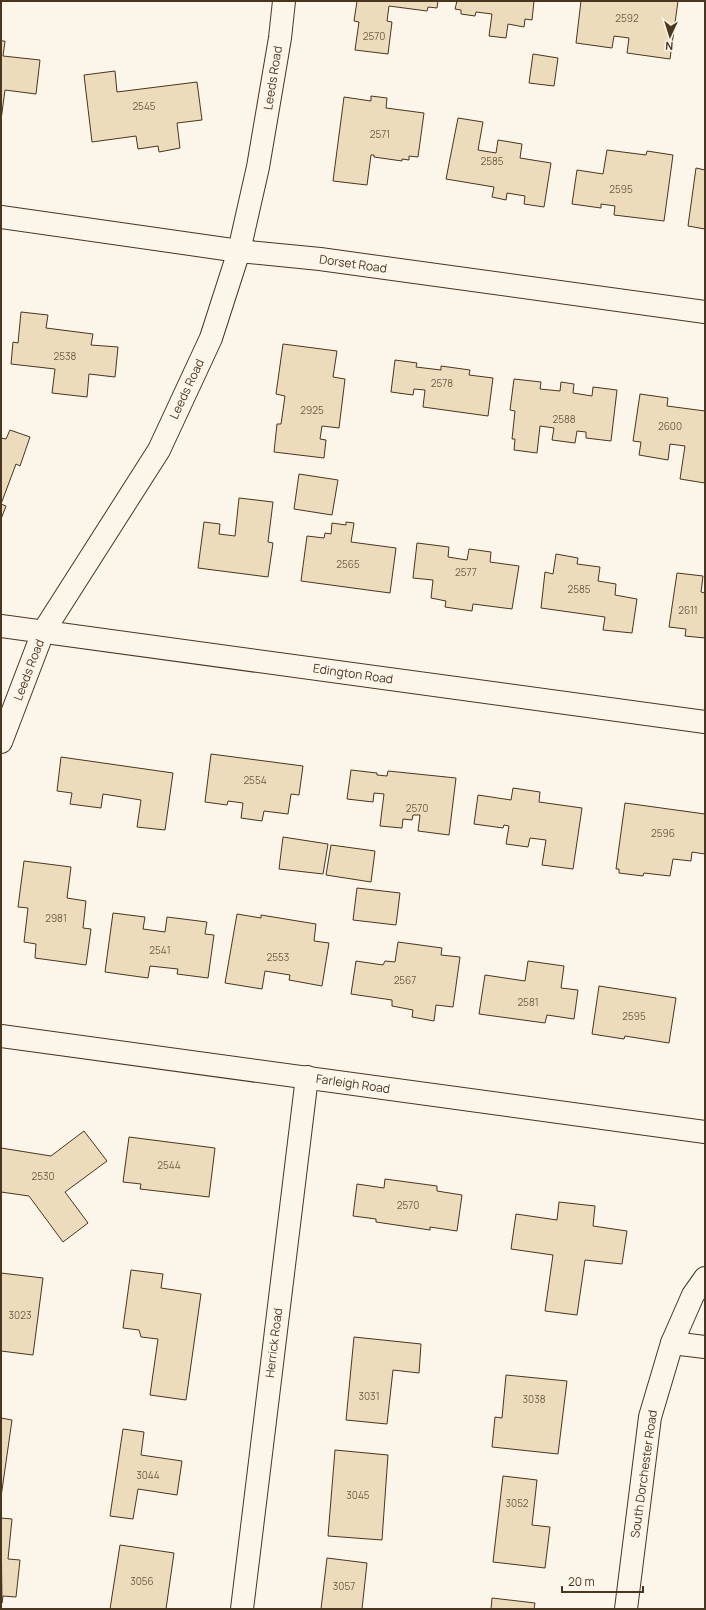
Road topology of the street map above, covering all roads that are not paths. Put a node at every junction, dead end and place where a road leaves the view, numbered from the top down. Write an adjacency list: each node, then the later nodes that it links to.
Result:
1 (284, 1): 3 (street, Leeds Road)
2 (1, 217): 3 (street, Dorset Road)
3 (239, 251): 4 (street, Dorset Road); 6 (street, Leeds Road)
4 (705, 312)
5 (1, 626): 6 (street, Edington Road)
6 (43, 632): 7 (street, Edington Road); 8 (street, Leeds Road)
7 (705, 722)
8 (1, 742)
9 (1, 1036): 10 (street, Farleigh Road)
10 (308, 1077): 11 (street, Farleigh Road); 15 (street, Herrick Road)
11 (705, 1132)
12 (705, 1278): 13 (street, South Dorchester Road)
13 (672, 1343): 14 (street); 16 (street, South Dorchester Road)
14 (705, 1347)
15 (242, 1609)
16 (626, 1609)

